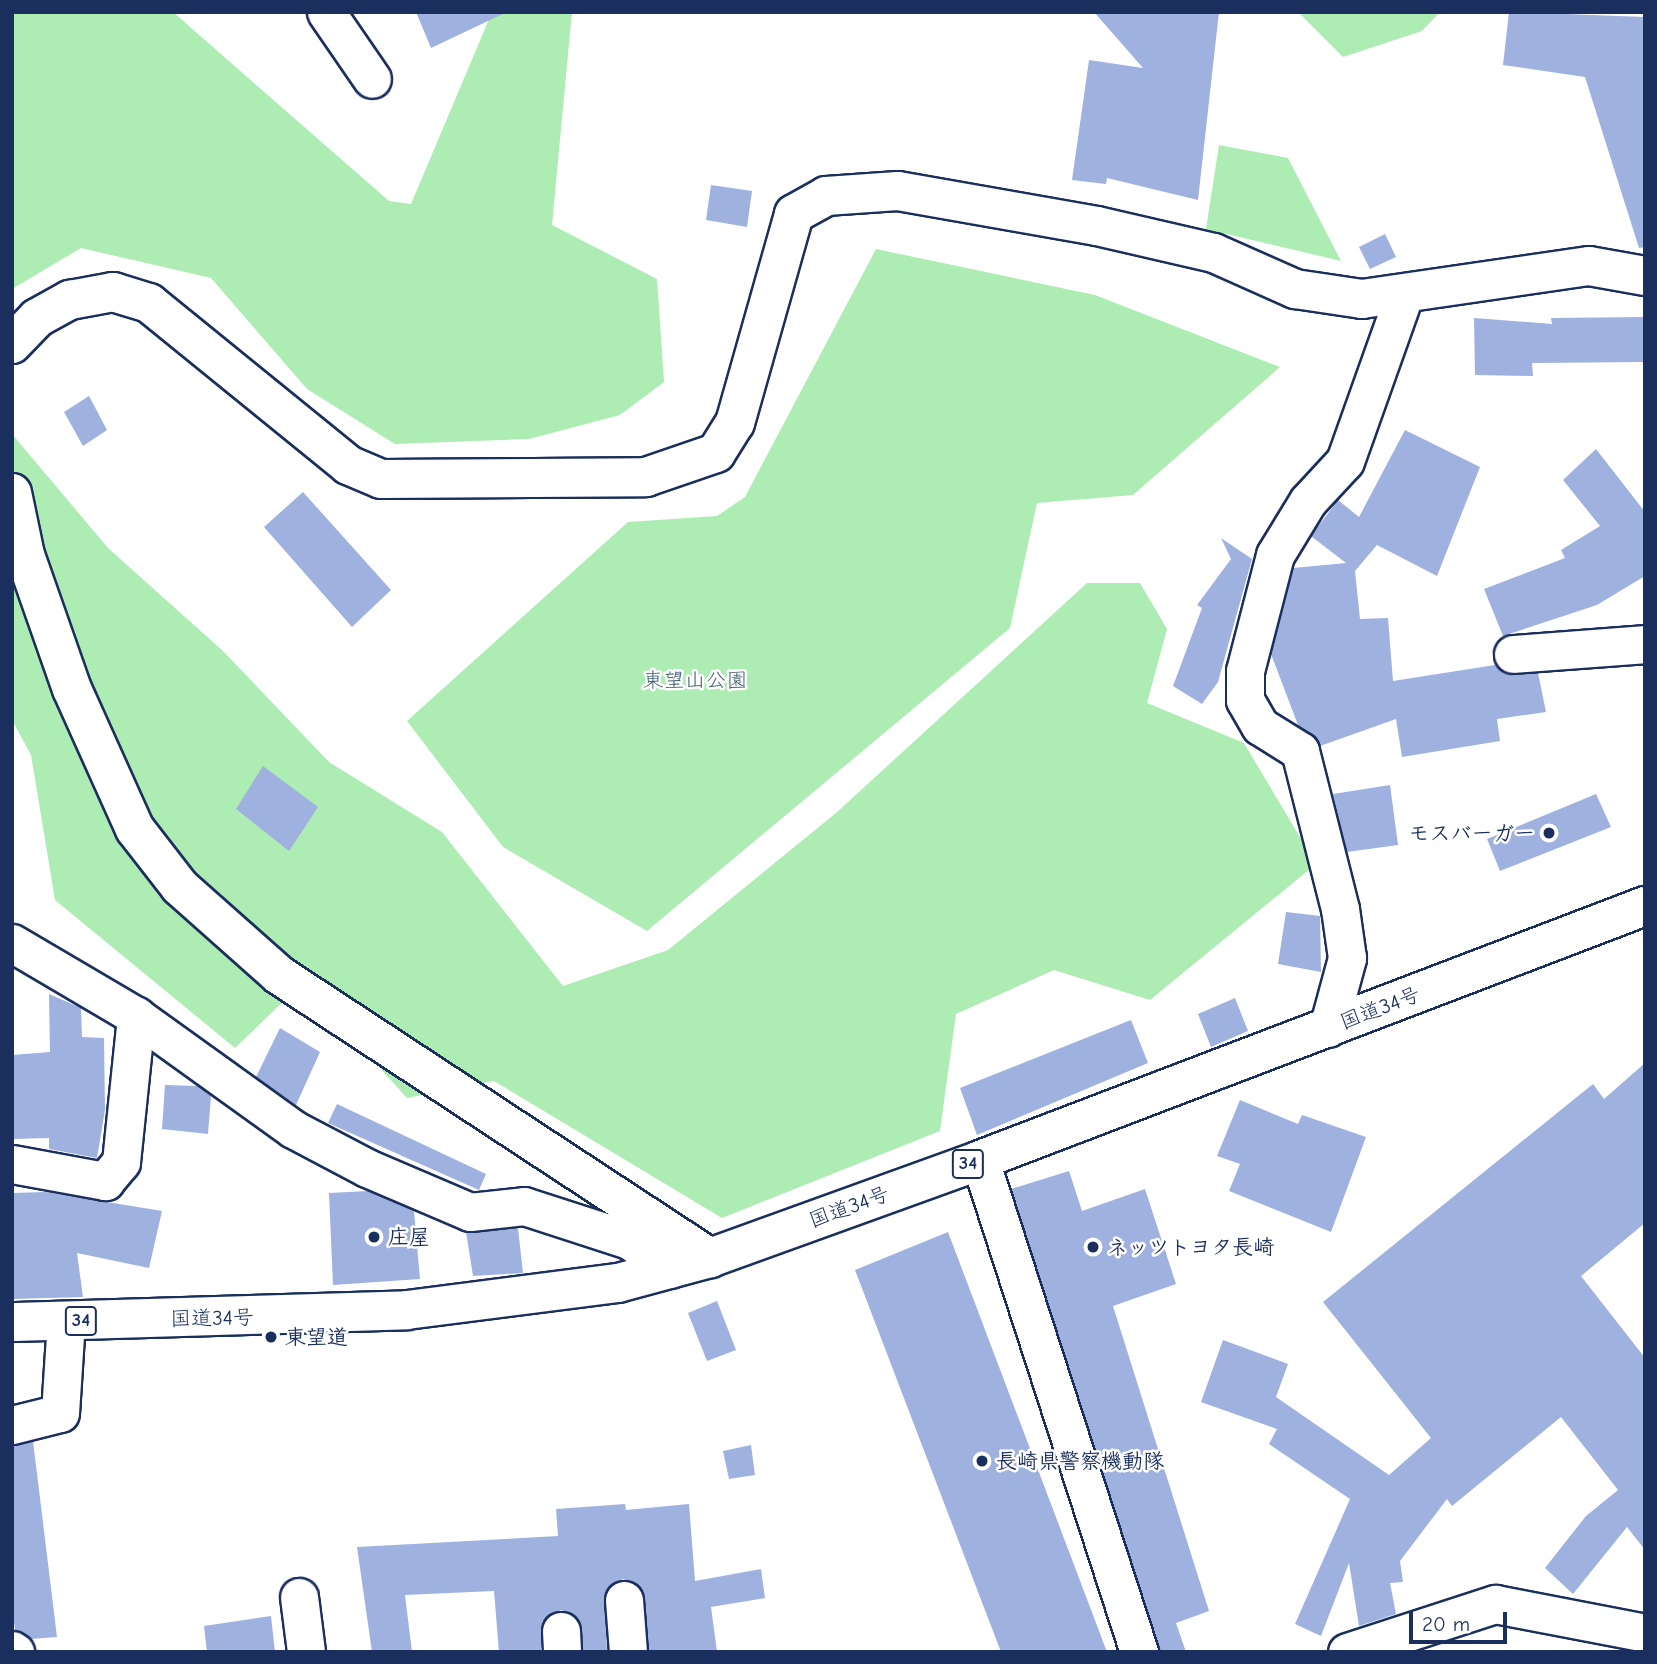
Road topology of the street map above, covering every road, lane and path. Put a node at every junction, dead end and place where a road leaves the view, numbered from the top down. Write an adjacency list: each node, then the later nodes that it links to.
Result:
1 (326, 12): 2 (street)
2 (372, 79)
3 (1645, 276): 4 (main road)
4 (1404, 295): 5 (main road); 12 (street)
5 (12, 344)
6 (12, 493): 15 (main road)
7 (1645, 644): 8 (street)
8 (1513, 654)
9 (1645, 906): 12 (main road, 国道34号 / 34)
10 (12, 943): 11 (street)
11 (136, 1016): 14 (street); 16 (street)
12 (1328, 1028): 13 (main road, 国道34号 / 34)
13 (980, 1160): 15 (main road, 国道34号 / 34); 25 (street)
14 (12, 1164)
15 (710, 1258): 16 (main road, 国道34号 / 34)
16 (670, 1269): 17 (main road, 国道34号 / 34)
17 (66, 1321): 18 (main road, 国道34号 / 34); 19 (street)
18 (12, 1322)
19 (12, 1425)
20 (299, 1597): 23 (street)
21 (624, 1600): 24 (street)
22 (1645, 1633): 26 (street)
23 (306, 1652)
24 (628, 1652)
25 (1139, 1652)
26 (1347, 1652)

